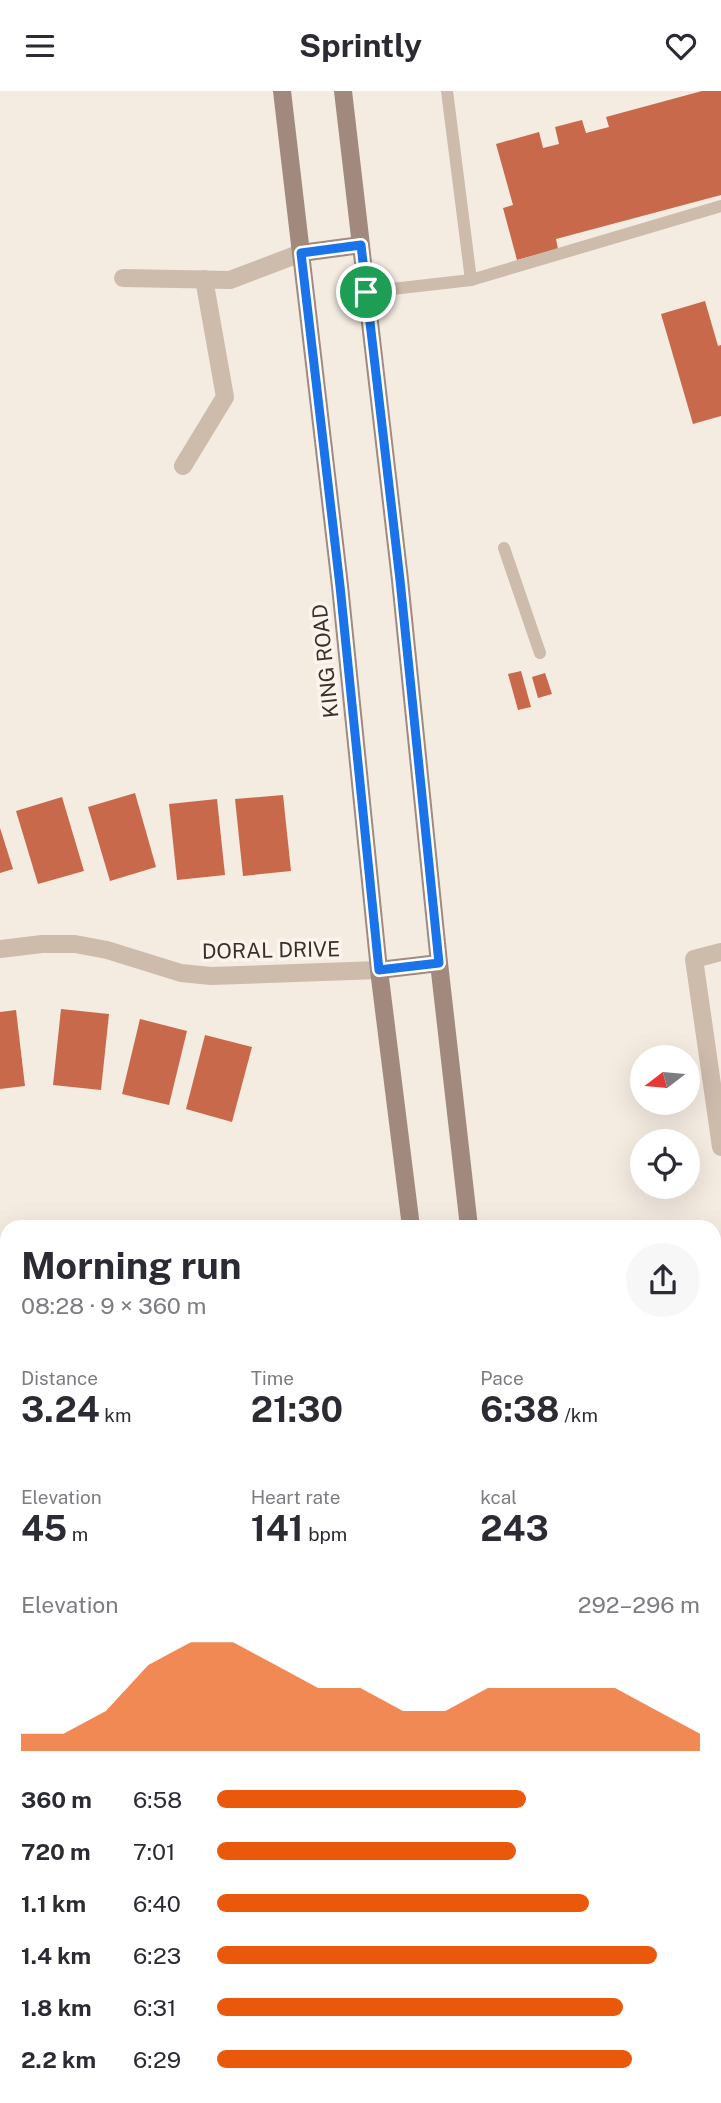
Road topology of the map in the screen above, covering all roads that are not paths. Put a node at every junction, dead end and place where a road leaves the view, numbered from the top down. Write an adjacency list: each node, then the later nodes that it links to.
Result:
1 (282, 91): 6 (street, KING ROAD)
2 (343, 91): 5 (street)
3 (447, 91): 9 (lane)
4 (721, 206): 9 (lane)
5 (361, 245): 6 (street); 10 (street)
6 (301, 253): 8 (street); 17 (street, KING ROAD)
7 (123, 278): 8 (street)
8 (204, 279): 11 (street)
9 (471, 280): 10 (lane)
10 (366, 292): 16 (street)
11 (183, 465)
12 (504, 548): 13 (lane)
13 (540, 653)
14 (0, 949): 17 (street, DORAL DRIVE)
15 (721, 952): 18 (street)
16 (439, 963): 17 (street); 20 (street)
17 (379, 970): 19 (street, KING ROAD)
18 (721, 1147)
19 (410, 1220)
20 (468, 1220)

